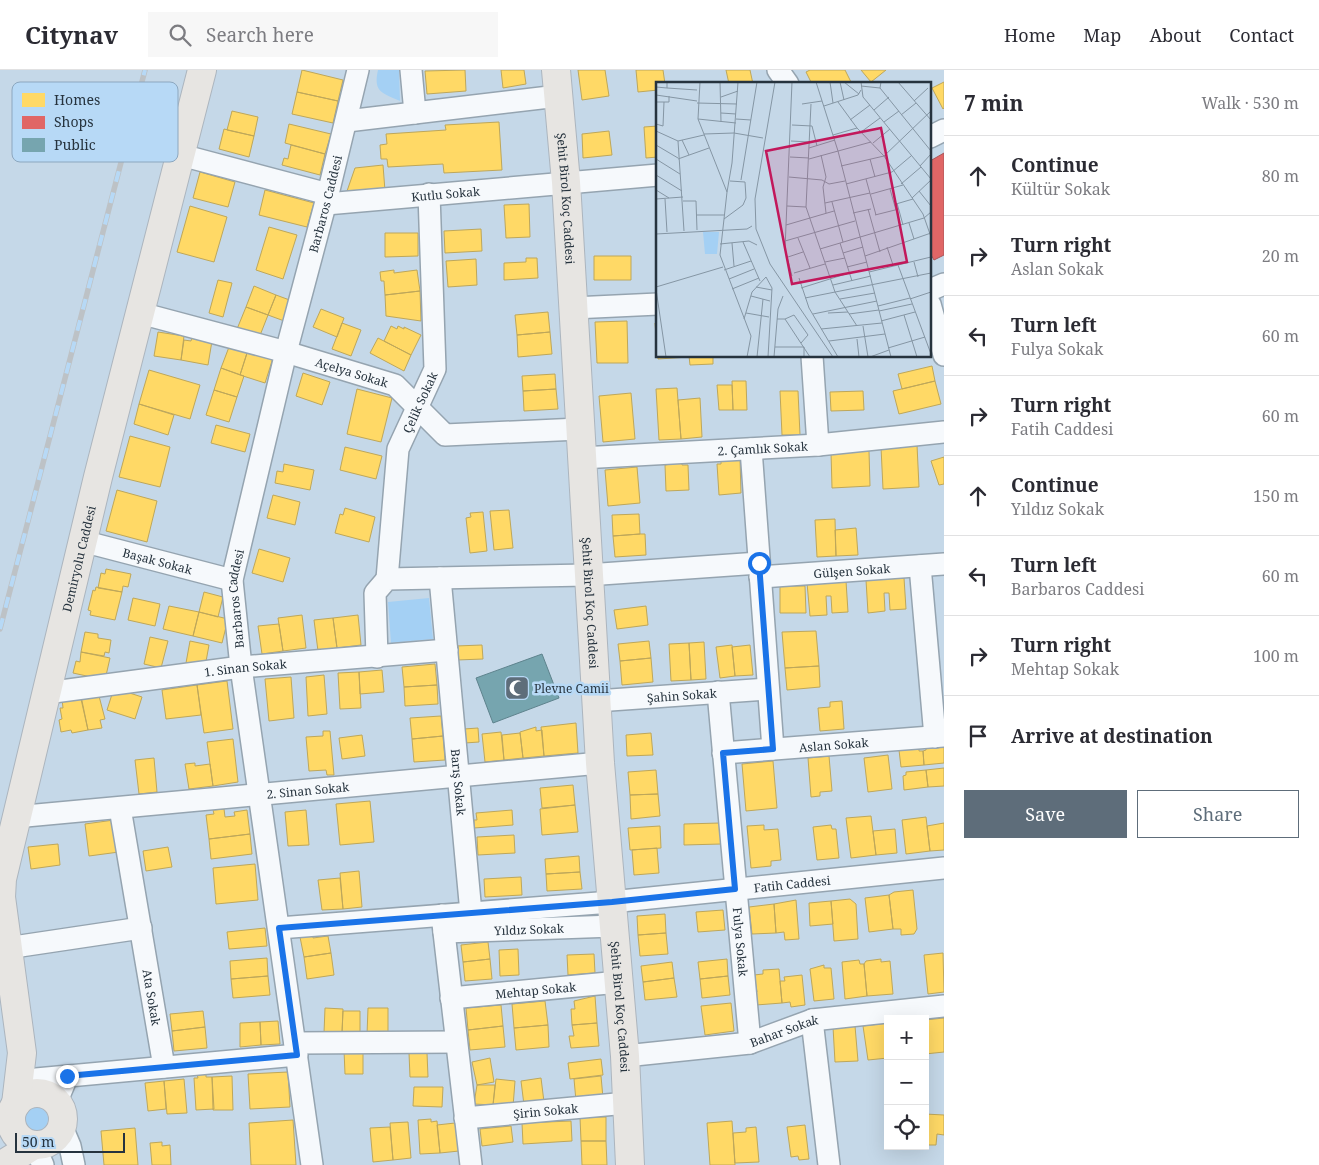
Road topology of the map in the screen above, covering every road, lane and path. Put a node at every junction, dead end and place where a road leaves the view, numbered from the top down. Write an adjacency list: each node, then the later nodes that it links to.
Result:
1 (202, 70): 9 (main road, Demiryolu Caddesi)
2 (358, 70): 6 (street, Barbaros Caddesi)
3 (411, 70): 5 (street)
4 (557, 83): 5 (street); 11 (main road, Şehit Birol Koç Caddesi)
5 (415, 113): 6 (street)
6 (347, 121): 13 (street, Barbaros Caddesi)
7 (944, 130): 8 (street)
8 (932, 137)
9 (181, 155): 13 (street); 19 (main road, Demiryolu Caddesi)
10 (656, 175): 11 (street, Kutlu Sokak)
11 (566, 182): 12 (street, Kutlu Sokak); 17 (main road, Şehit Birol Koç Caddesi)
12 (429, 194): 13 (street, Kutlu Sokak); 23 (street, Çelik Sokak)
13 (327, 199): 20 (street, Barbaros Caddesi)
14 (944, 284): 15 (street)
15 (932, 289)
16 (656, 304): 17 (street)
17 (573, 308): 24 (main road, Şehit Birol Koç Caddesi)
18 (932, 311): 21 (street)
19 (140, 313): 20 (street, Açelya Sokak); 29 (main road, Demiryolu Caddesi)
20 (286, 352): 23 (street, Açelya Sokak); 36 (street, Barbaros Caddesi)
21 (944, 355)
22 (812, 358): 26 (street)
23 (417, 409): 24 (street, Açelya Sokak); 35 (street, Çelik Sokak)
24 (579, 429): 28 (main road, Şehit Birol Koç Caddesi)
25 (944, 432): 26 (street, 2. Çamlık Sokak)
26 (818, 444): 27 (street, 2. Çamlık Sokak)
27 (751, 448): 28 (street, 2. Çamlık Sokak); 32 (street)
28 (581, 458): 33 (main road, Şehit Birol Koç Caddesi)
29 (82, 541): 36 (street, Başak Sokak); 43 (main road, Demiryolu Caddesi)
30 (944, 564): 31 (street, Gülşen Sokak)
31 (920, 566): 32 (street, Gülşen Sokak); 41 (street)
32 (760, 570): 33 (street, Gülşen Sokak); 40 (street)
33 (587, 575): 34 (street, Gülşen Sokak); 44 (main road, Şehit Birol Koç Caddesi)
34 (440, 578): 35 (street, Gülşen Sokak); 37 (street, Barış Sokak)
35 (387, 579): 38 (street)
36 (232, 580): 39 (street, Barbaros Caddesi)
37 (447, 650): 38 (street, 1. Sinan Sokak); 49 (street, Barış Sokak)
38 (377, 657): 39 (street, 1. Sinan Sokak)
39 (241, 667): 43 (street, 1. Sinan Sokak); 50 (street, Barbaros Caddesi)
40 (768, 689): 42 (street, Şahin Sokak); 46 (street)
41 (937, 690): 45 (street)
42 (718, 692): 44 (street, Şahin Sokak); 47 (street, Fulya Sokak)
43 (46, 693): 52 (main road, Demiryolu Caddesi)
44 (596, 701): 48 (main road, Şehit Birol Koç Caddesi)
45 (939, 736): 46 (street, Aslan Sokak)
46 (773, 749): 47 (street, Aslan Sokak)
47 (723, 753): 54 (street, Fulya Sokak)
48 (600, 763): 49 (street, 2. Sinan Sokak); 56 (main road, Şehit Birol Koç Caddesi)
49 (460, 776): 50 (street, 2. Sinan Sokak); 55 (street, Barış Sokak)
50 (259, 794): 51 (street, 2. Sinan Sokak); 59 (street, Barbaros Caddesi)
51 (120, 808): 52 (street, 2. Sinan Sokak); 58 (street, Ata Sokak)
52 (15, 818): 60 (main road, Demiryolu Caddesi)
53 (944, 868): 54 (street, Fatih Caddesi)
54 (735, 889): 56 (street, Fatih Caddesi); 66 (street, Fulya Sokak)
55 (471, 913): 56 (street, Yıldız Sokak); 57 (street, Yıldız Sokak)
56 (612, 914): 57 (street, Yıldız Sokak); 61 (main road, Şehit Birol Koç Caddesi)
57 (443, 924): 59 (street, Yıldız Sokak); 62 (street)
58 (141, 928): 60 (street); 70 (street, Ata Sokak)
59 (279, 928): 67 (street, Barbaros Caddesi)
60 (7, 948): 68 (main road, Demiryolu Caddesi)
61 (618, 982): 62 (street, Mehtap Sokak); 69 (main road, Şehit Birol Koç Caddesi)
62 (452, 998): 65 (street)
63 (944, 1006): 64 (street, Bahar Sokak)
64 (812, 1020): 66 (street, Bahar Sokak); 82 (street)
65 (456, 1042): 67 (street); 73 (street)
66 (750, 1043): 69 (street, Bahar Sokak)
67 (296, 1049): 70 (street); 78 (street, Barbaros Caddesi)
68 (22, 1053): 71 (main road); 74 (main road)
69 (625, 1056): 72 (main road, Şehit Birol Koç Caddesi)
70 (164, 1067): 71 (street)
71 (50, 1100): 74 (main road); 75 (main road); 77 (street)
72 (627, 1103): 73 (street, Şirin Sokak); 81 (main road, Şehit Birol Koç Caddesi)
73 (465, 1118): 80 (street)
74 (9, 1119): 75 (main road)
75 (32, 1158): 76 (main road)
76 (3, 1165)
77 (74, 1165)
78 (312, 1165)
79 (466, 1165): 80 (street)
80 (471, 1165)
81 (630, 1165)
82 (829, 1165)

